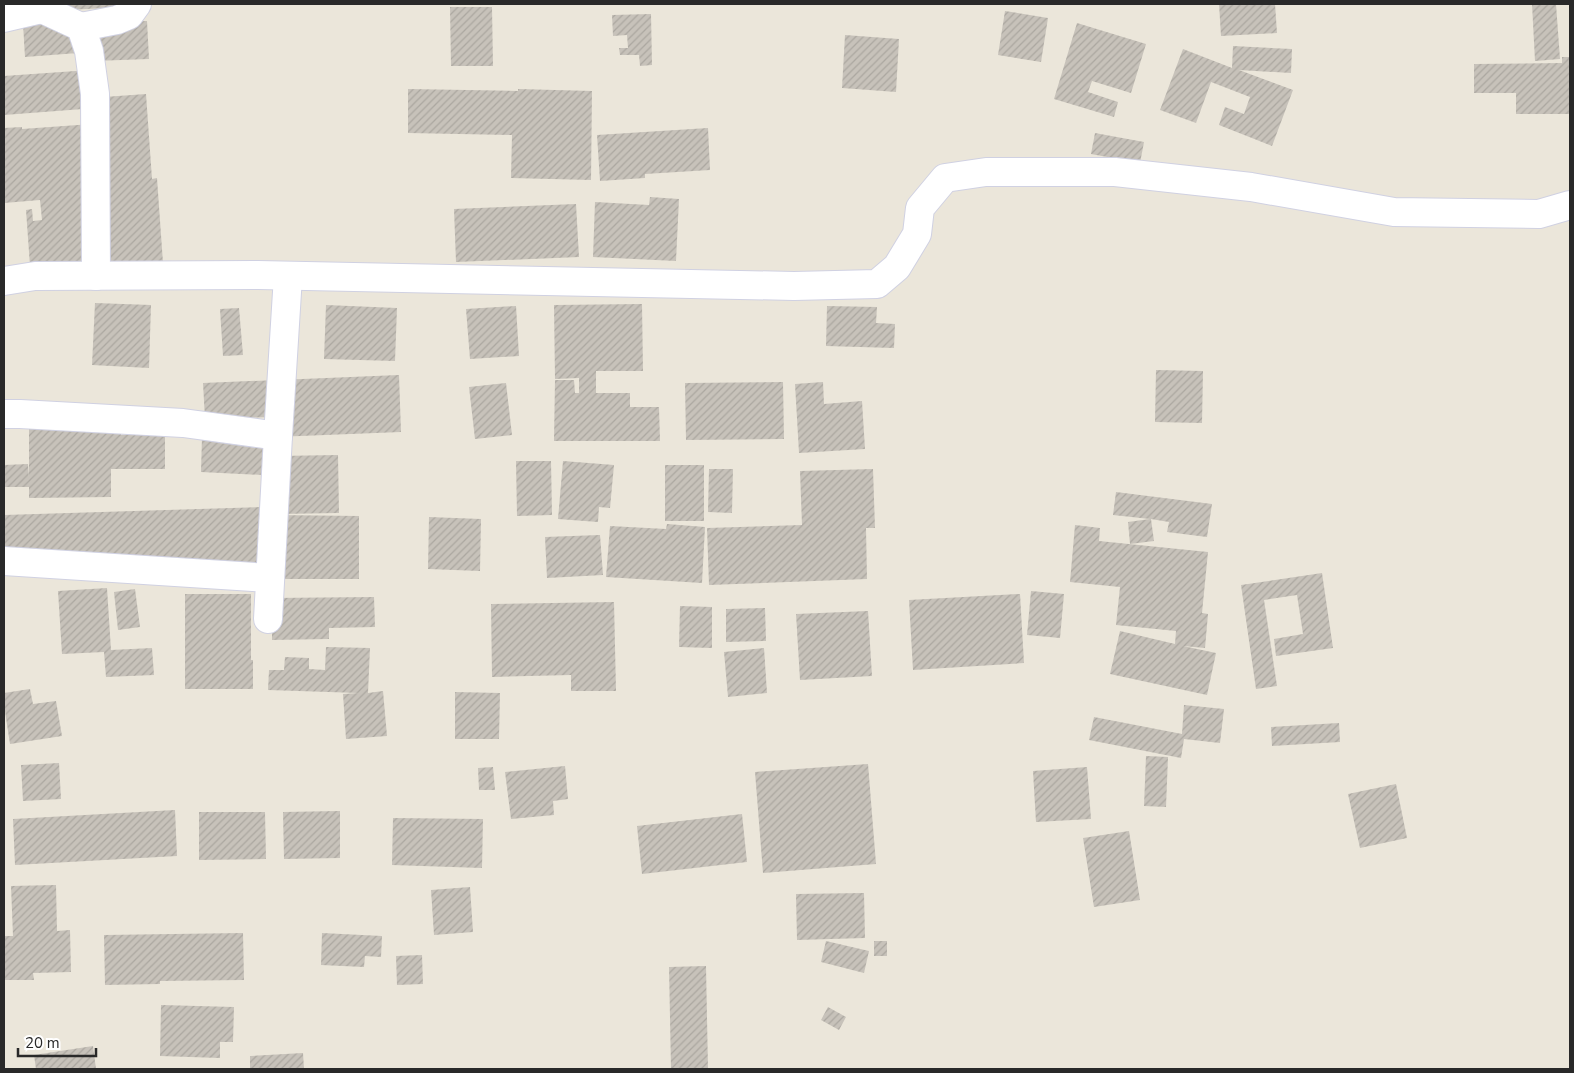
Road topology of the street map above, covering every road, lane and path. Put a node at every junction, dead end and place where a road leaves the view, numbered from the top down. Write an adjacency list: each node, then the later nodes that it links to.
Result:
1 (137, 4): 4 (street)
2 (41, 6): 3 (street); 4 (street)
3 (4, 18)
4 (81, 26): 6 (street)
5 (1570, 205): 7 (street)
6 (96, 276): 7 (street); 8 (street)
7 (288, 276): 10 (street)
8 (4, 281)
9 (4, 414): 10 (street)
10 (278, 436): 12 (street)
11 (4, 561): 12 (street)
12 (270, 578): 13 (street)
13 (268, 619)

